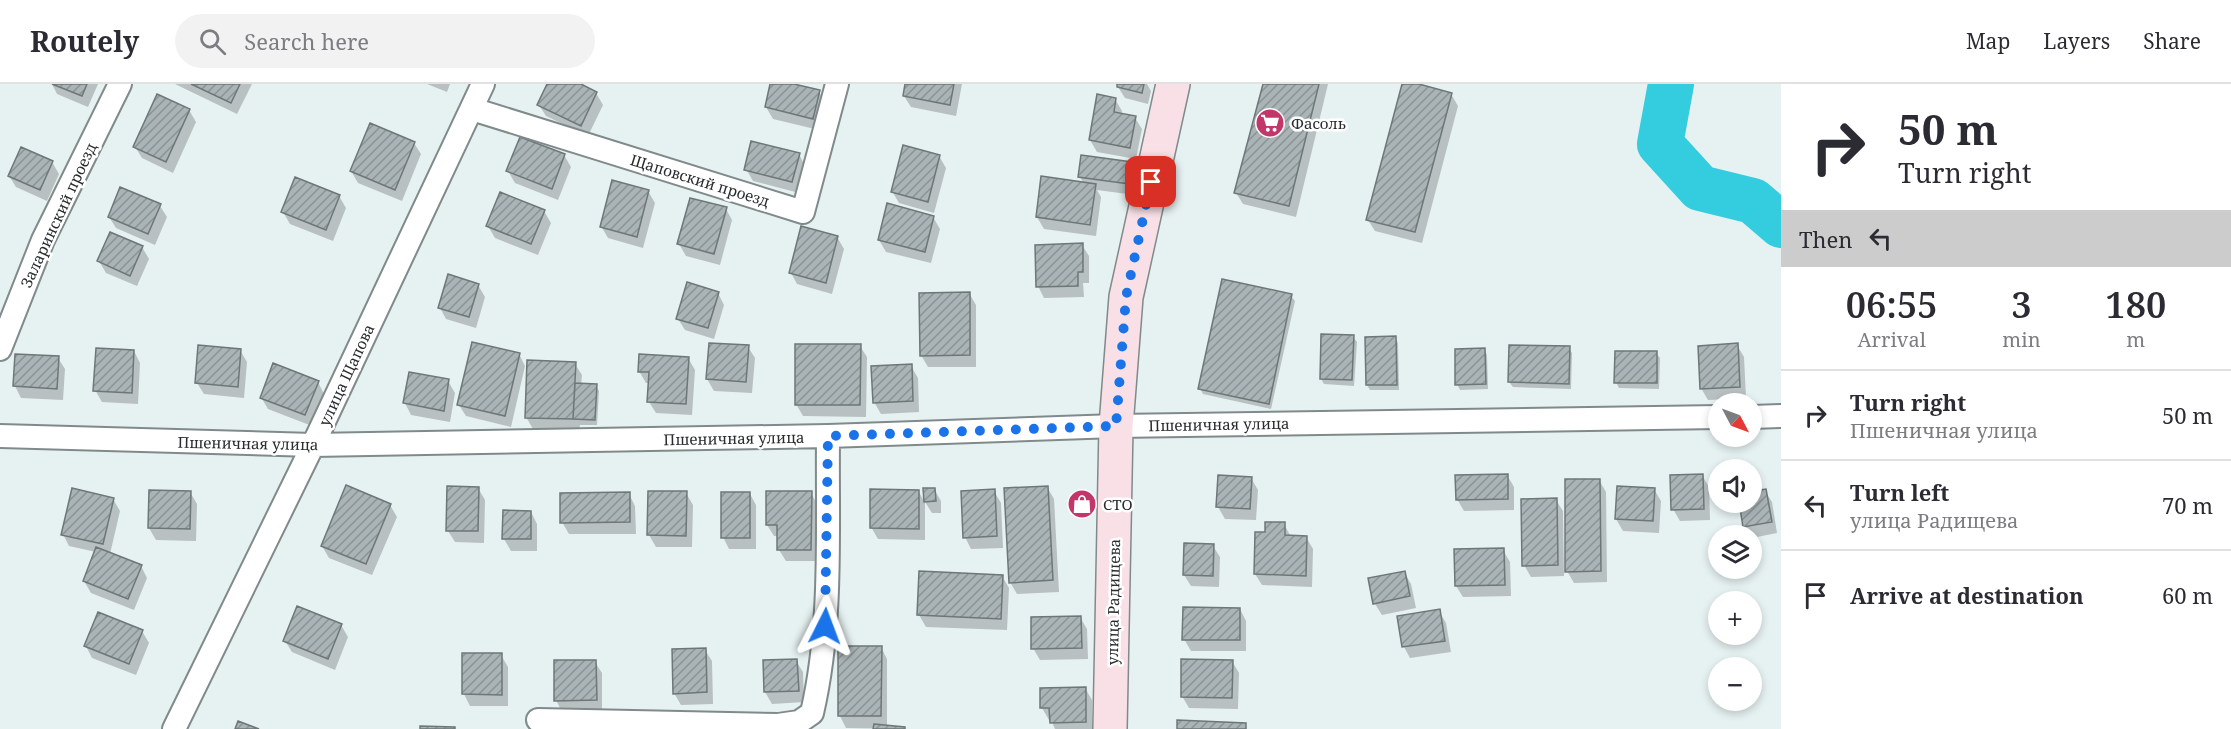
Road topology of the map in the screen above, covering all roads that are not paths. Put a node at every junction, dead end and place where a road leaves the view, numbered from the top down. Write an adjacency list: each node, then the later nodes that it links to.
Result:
1 (120, 84): 6 (street, Заларинский проезд)
2 (483, 84): 5 (street, улица Щапова)
3 (837, 84): 5 (street, Щаповский проезд)
4 (1173, 84): 10 (main road, улица Радищева)
5 (472, 109): 13 (street, улица Щапова)
6 (0, 349)
7 (1781, 416): 9 (street)
8 (1708, 417): 10 (street, Пшеничная улица)
9 (1762, 417)
10 (1116, 426): 12 (street, Пшеничная улица); 16 (main road, улица Радищева)
11 (0, 436): 13 (street, Пшеничная улица)
12 (828, 436): 13 (street, Пшеничная улица); 14 (street)
13 (313, 445): 15 (street, улица Щапова)
14 (538, 720)
15 (174, 729)
16 (1110, 729)

